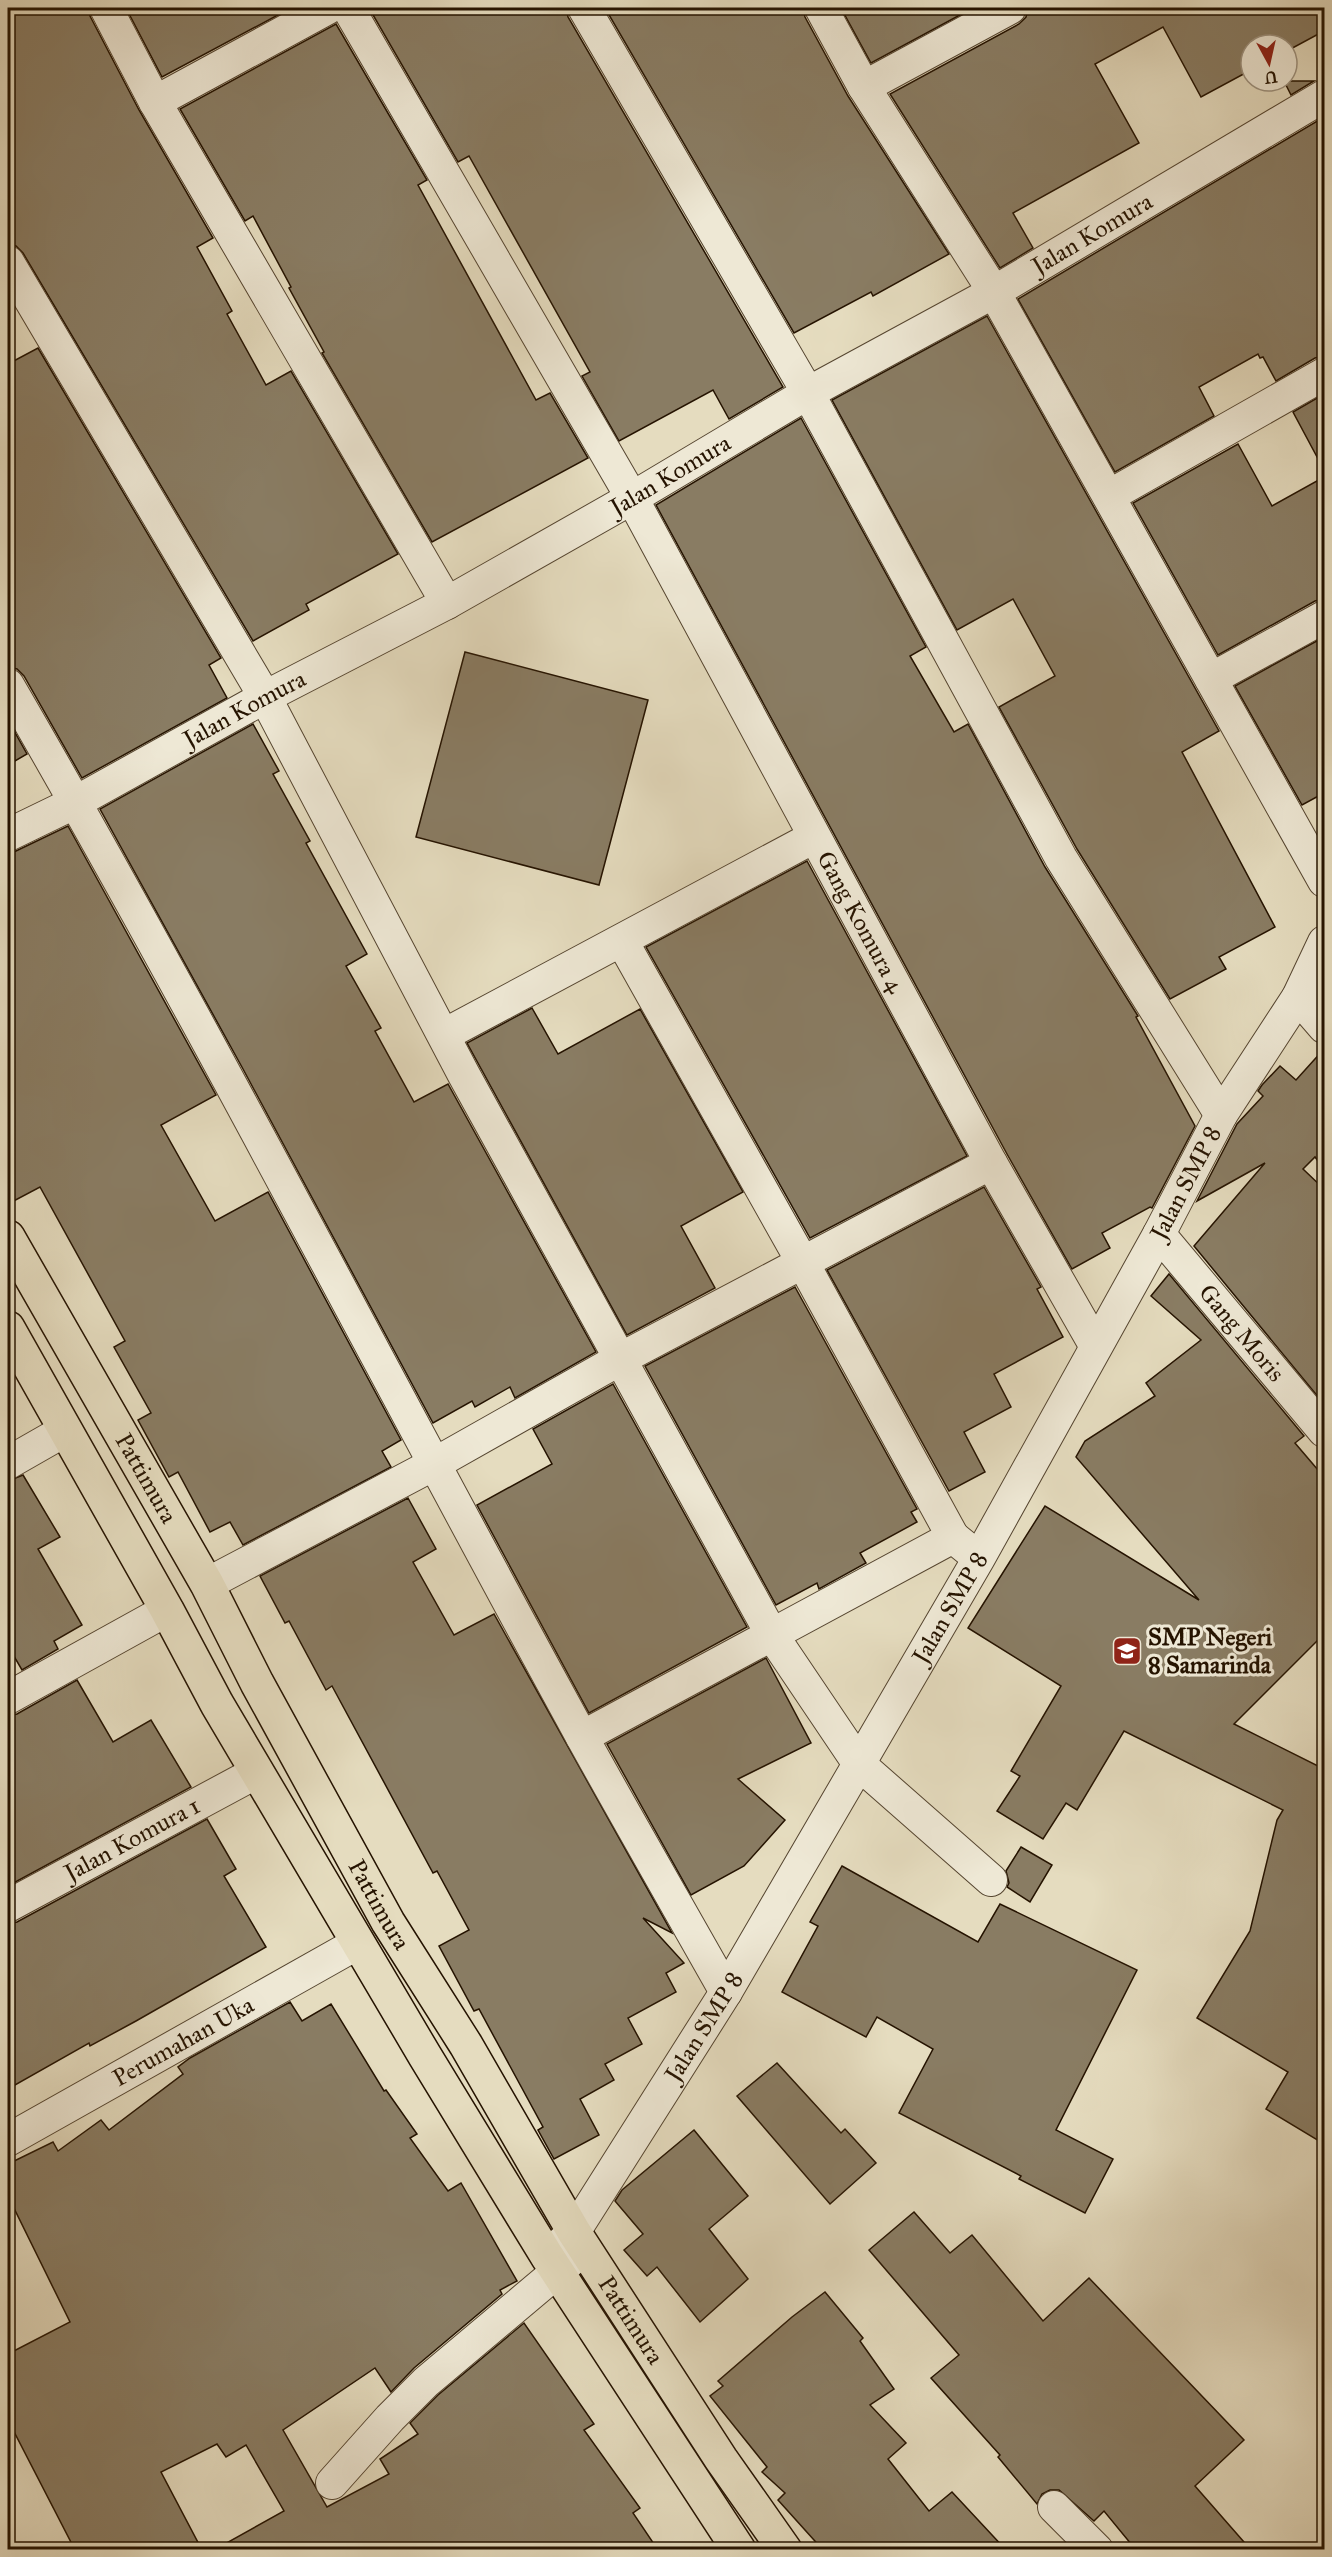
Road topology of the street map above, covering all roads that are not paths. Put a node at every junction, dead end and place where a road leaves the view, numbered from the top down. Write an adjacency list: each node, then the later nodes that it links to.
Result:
1 (106, 8): 9 (street)
2 (328, 8): 9 (street)
3 (348, 8): 15 (street, Gang Komura 4)
4 (584, 8): 13 (street)
5 (821, 8): 7 (street)
6 (1010, 8): 7 (street)
7 (864, 87): 11 (street)
8 (1324, 96): 11 (street, Jalan Komura)
9 (155, 102): 16 (street)
10 (8, 262): 20 (street)
11 (994, 292): 13 (street, Jalan Komura); 14 (street)
12 (1324, 374): 14 (street)
13 (808, 393): 15 (street, Jalan Komura); 30 (street)
14 (1109, 496): 18 (street)
15 (632, 498): 16 (street, Jalan Komura); 23 (street, Gang Komura 4)
16 (447, 603): 20 (street, Jalan Komura)
17 (1324, 617): 18 (street)
18 (1211, 679): 24 (street)
19 (8, 685): 21 (street)
20 (265, 697): 21 (street, Jalan Komura); 29 (street)
21 (76, 802): 22 (street, Jalan Komura); 41 (street)
22 (8, 835)
23 (814, 837): 25 (street); 31 (street, Gang Komura 4)
24 (1324, 881)
25 (622, 941): 29 (street); 34 (street)
26 (1324, 942): 27 (street, Jalan SMP 8)
27 (1298, 997): 28 (street); 30 (street, Jalan SMP 8)
28 (1324, 1027)
29 (444, 1035): 37 (street)
30 (1221, 1115): 32 (street, Jalan SMP 8)
31 (991, 1163): 34 (street); 36 (street, Gang Komura 4)
32 (1159, 1234): 36 (street, Jalan SMP 8); 39 (street, Gang Moris)
33 (8, 1237): 44 (main road, Pattimura)
34 (803, 1263): 37 (street); 42 (street)
35 (8, 1328): 38 (main road, Pattimura)
36 (1095, 1345): 43 (street, Jalan SMP 8)
37 (622, 1358): 41 (street); 46 (street)
38 (64, 1431): 40 (street); 45 (main road, Pattimura)
39 (1324, 1431)
40 (8, 1462)
41 (436, 1463): 44 (street); 48 (street)
42 (953, 1537): 43 (street); 46 (street)
43 (980, 1558): 49 (street, Jalan SMP 8)
44 (207, 1584): 56 (main road, Pattimura)
45 (167, 1610): 47 (street); 50 (main road, Pattimura)
46 (772, 1635): 48 (street); 49 (street)
47 (8, 1698)
48 (582, 1737): 54 (street)
49 (858, 1764): 51 (street); 54 (street, Jalan SMP 8)
50 (257, 1772): 52 (street, Jalan Komura 1); 53 (main road, Pattimura)
51 (991, 1880)
52 (8, 1906)
53 (358, 1943): 55 (street, Perumahan Uka); 57 (main road, Pattimura)
54 (726, 1992): 56 (street, Jalan SMP 8)
55 (8, 2140)
56 (579, 2241): 57 (street, Jalan SMP 8); 61 (main road, Pattimura)
57 (552, 2263): 58 (street, Jalan SMP 8); 60 (main road, Pattimura)
58 (332, 2483)
59 (1054, 2507): 62 (street)
60 (740, 2550)
61 (785, 2550)
62 (1097, 2550)

